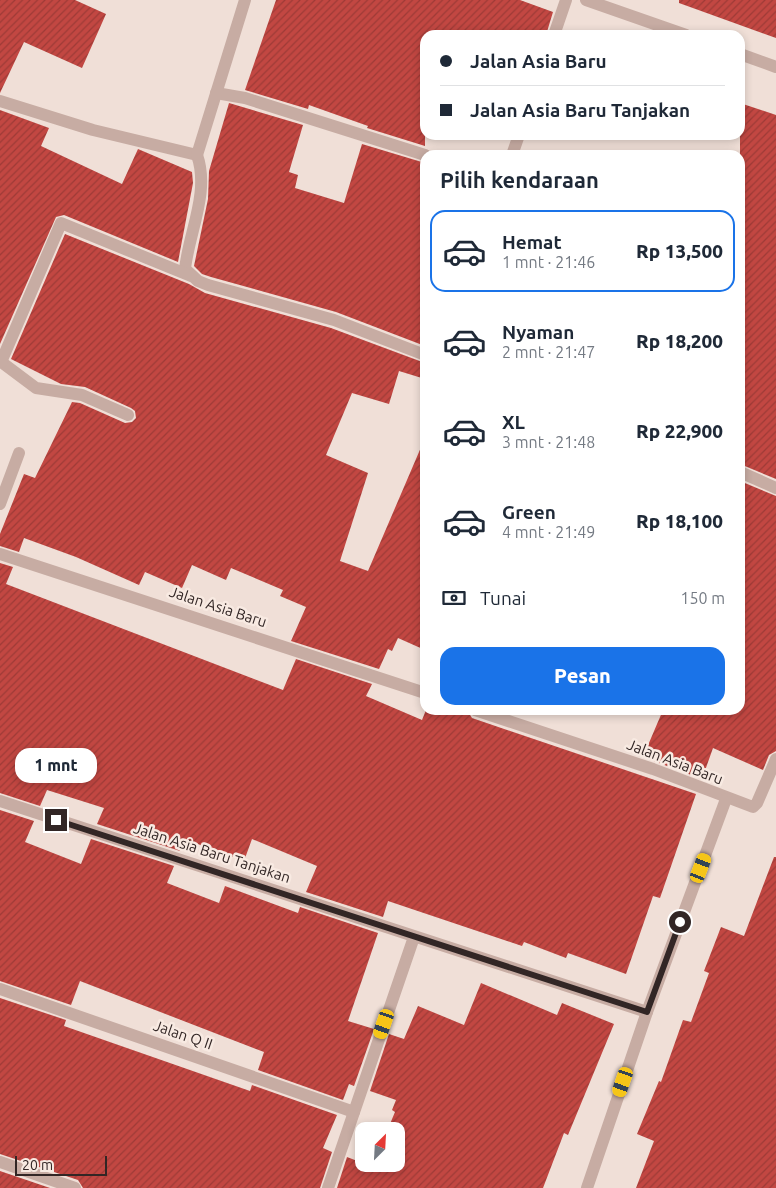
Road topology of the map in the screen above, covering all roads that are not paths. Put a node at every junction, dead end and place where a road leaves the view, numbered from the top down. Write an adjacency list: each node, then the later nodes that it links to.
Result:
1 (245, 0): 8 (street)
2 (566, 0): 4 (street)
3 (586, 0): 5 (street)
4 (556, 30)
5 (672, 30)
6 (745, 56): 7 (street)
7 (776, 67)
8 (216, 93): 10 (street); 11 (street)
9 (0, 101): 11 (street)
10 (420, 153)
11 (197, 155): 12 (street)
12 (192, 276): 13 (street); 14 (street)
13 (420, 353)
14 (0, 362): 15 (street)
15 (128, 415)
16 (19, 453): 19 (street)
17 (745, 474): 18 (street)
18 (776, 488)
19 (0, 504)
20 (0, 554): 21 (street, Jalan Asia Baru)
21 (420, 691)
22 (490, 715): 24 (street, Jalan Asia Baru)
23 (776, 758): 24 (street)
24 (726, 799): 28 (street, Jalan Asia Baru)
25 (0, 801): 26 (street, Jalan Asia Baru Tanjakan)
26 (414, 937): 28 (street, Jalan Asia Baru Tanjakan); 29 (street)
27 (0, 989): 29 (street, Jalan Q II)
28 (647, 1012): 33 (street, Jalan Asia Baru)
29 (354, 1112): 32 (street)
30 (0, 1162): 31 (street)
31 (75, 1188)
32 (328, 1188)
33 (587, 1188)

